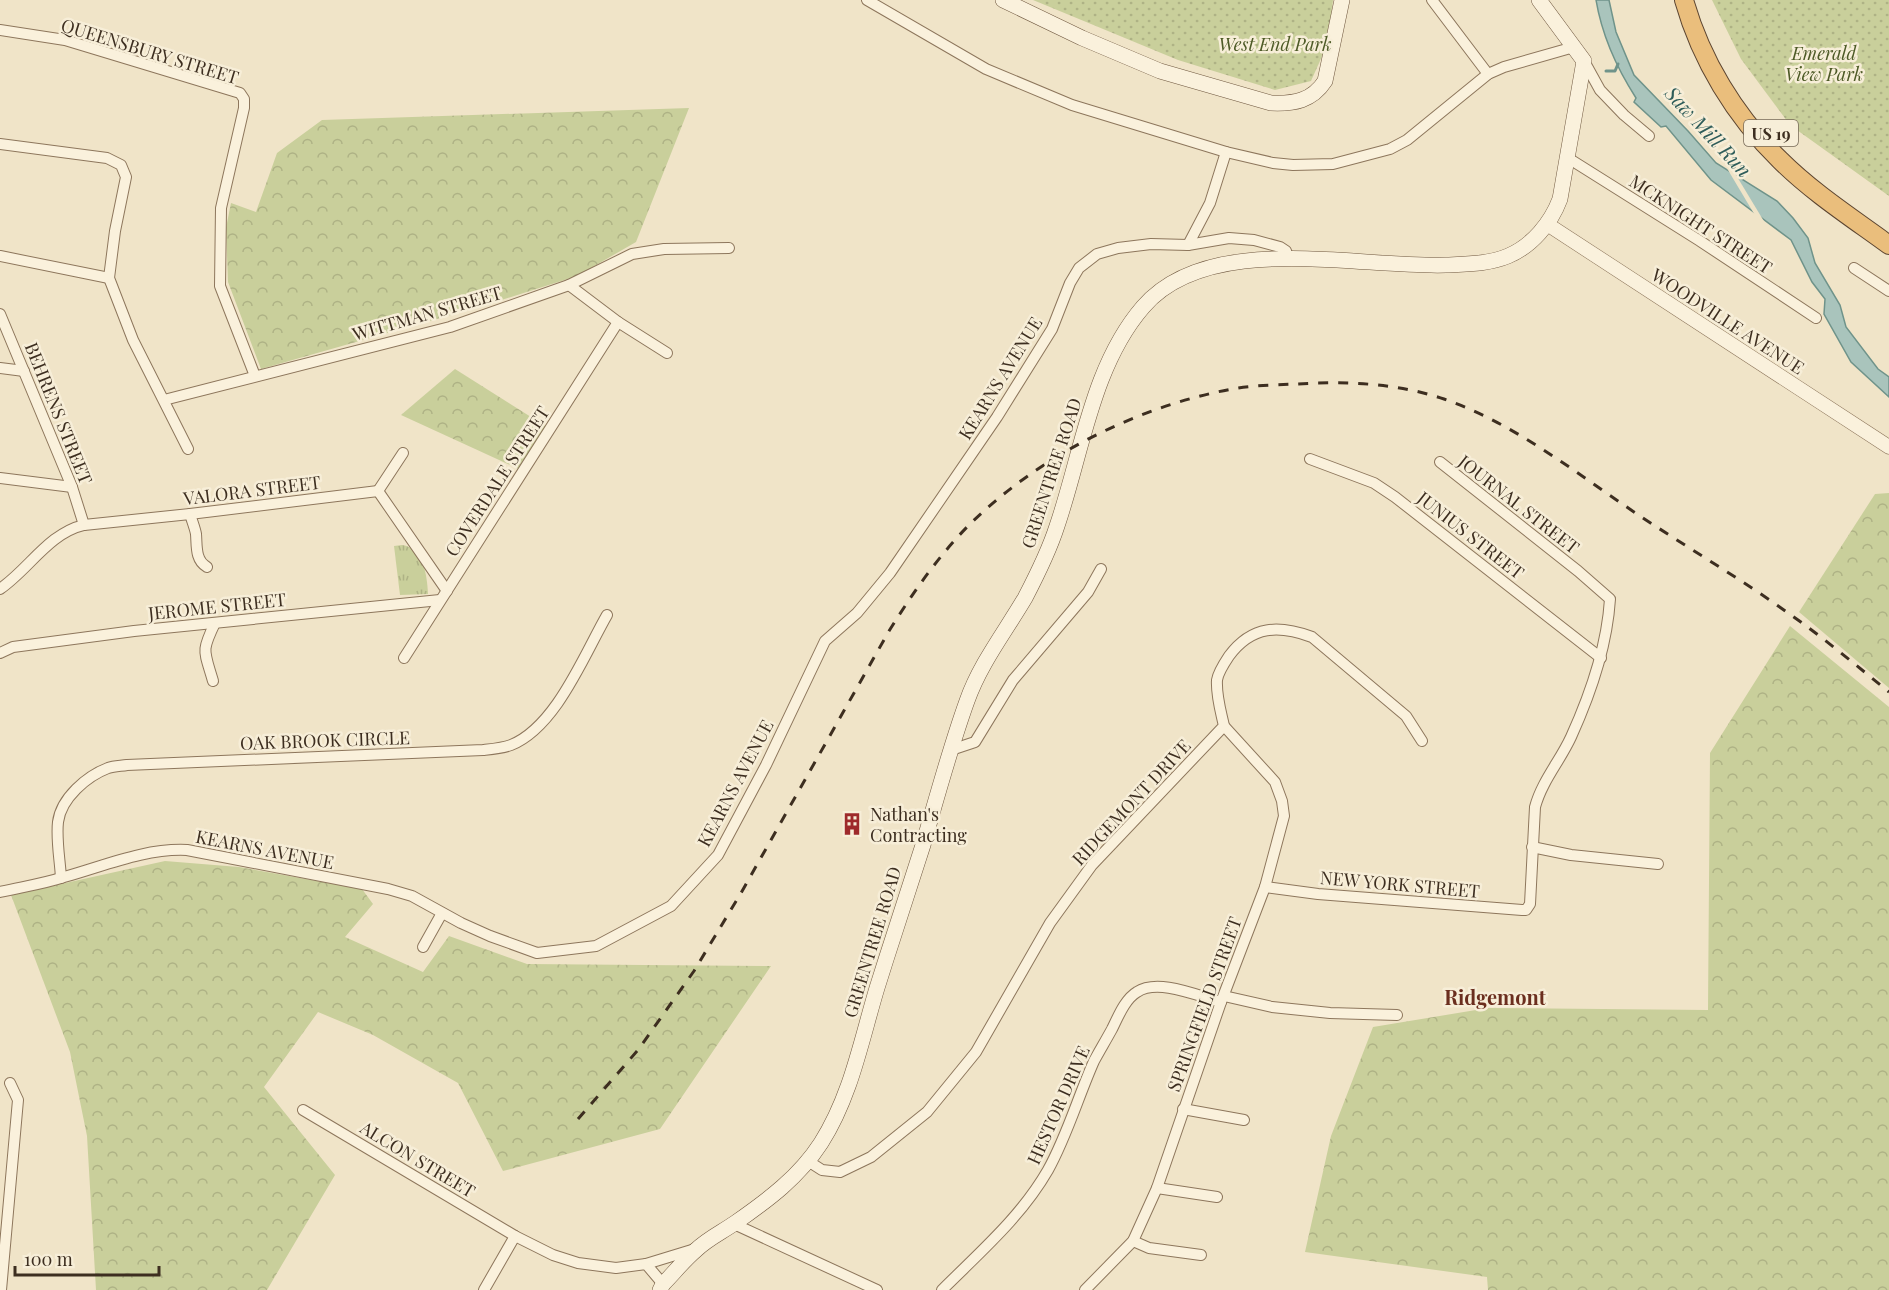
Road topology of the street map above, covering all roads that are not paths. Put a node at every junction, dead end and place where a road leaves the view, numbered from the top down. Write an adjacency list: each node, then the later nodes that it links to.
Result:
1 (867, 0): 14 (street)
2 (1003, 0): 3 (main road)
3 (1342, 0)
4 (1432, 0): 11 (street)
5 (1539, 0): 9 (main road)
6 (1684, 0): 19 (highway, US 19)
7 (1696, 0): 17 (highway, US 19)
8 (0, 30): 33 (street, QUEENSBURY STREET)
9 (1574, 47): 10 (main road); 11 (street)
10 (1584, 61): 12 (street); 15 (main road, GREENTREE ROAD)
11 (1488, 74): 14 (street)
12 (1649, 136)
13 (0, 144): 24 (street)
14 (1226, 152): 18 (street)
15 (1568, 158): 16 (main road, GREENTREE ROAD); 28 (street, MCKNIGHT STREET)
16 (1547, 224): 22 (main road, GREENTREE ROAD); 35 (street, WOODVILLE AVENUE)
17 (1889, 230)
18 (1188, 245): 22 (street, KEARNS AVENUE); 63 (street, KEARNS AVENUE)
19 (1889, 245)
20 (729, 248): 25 (street, WITTMAN STREET)
21 (0, 256): 24 (street)
22 (1289, 259): 57 (main road, GREENTREE ROAD)
23 (1854, 268): 26 (street)
24 (109, 278): 34 (street)
25 (569, 285): 29 (street); 33 (street, WITTMAN STREET)
26 (1889, 291)
27 (0, 314): 32 (street, BEHRENS STREET)
28 (1816, 318)
29 (618, 322): 30 (street); 48 (street, COVERDALE STREET)
30 (667, 353)
31 (0, 368): 32 (street)
32 (24, 371): 41 (street, BEHRENS STREET)
33 (255, 376): 34 (street, WITTMAN STREET)
34 (164, 399): 36 (street)
35 (1889, 447)
36 (188, 449)
37 (403, 453): 42 (street)
38 (1310, 459): 53 (street, JUNIUS STREET)
39 (1440, 462): 53 (street, JOURNAL STREET)
40 (0, 478): 41 (street)
41 (72, 487): 44 (street, BEHRENS STREET)
42 (378, 491): 43 (street, VALORA STREET); 48 (street)
43 (190, 514): 44 (street, VALORA STREET); 45 (street)
44 (84, 525): 47 (street, VALORA STREET)
45 (207, 567)
46 (1101, 569): 57 (street)
47 (0, 589)
48 (443, 595): 50 (street, JEROME STREET); 52 (street, COVERDALE STREET)
49 (607, 615): 60 (street, OAK BROOK CIRCLE)
50 (215, 622): 51 (street, JEROME STREET); 54 (street)
51 (0, 653)
52 (404, 658)
53 (1600, 658): 58 (street)
54 (213, 681)
55 (1224, 726): 56 (street); 61 (street, SPRINGFIELD STREET); 71 (street, RIDGEMONT DRIVE)
56 (1422, 741)
57 (951, 750): 71 (main road, GREENTREE ROAD)
58 (1532, 847): 59 (street); 61 (street, NEW YORK STREET)
59 (1658, 864)
60 (61, 878): 62 (street, KEARNS AVENUE); 63 (street, KEARNS AVENUE)
61 (1264, 887): 65 (street, SPRINGFIELD STREET)
62 (0, 892)
63 (442, 913): 64 (street)
64 (423, 947)
65 (1222, 999): 66 (street, HESTOR DRIVE); 68 (street, SPRINGFIELD STREET); 84 (street, HESTOR DRIVE)
66 (1397, 1015)
67 (10, 1083): 81 (street)
68 (1183, 1109): 70 (street); 72 (street, SPRINGFIELD STREET)
69 (303, 1110): 75 (street, ALCON STREET)
70 (1244, 1120)
71 (808, 1161): 74 (main road, GREENTREE ROAD)
72 (1157, 1188): 73 (street); 76 (street, SPRINGFIELD STREET)
73 (1217, 1197)
74 (734, 1224): 77 (main road, GREENTREE ROAD); 83 (street)
75 (515, 1236): 79 (street, ALCON STREET); 82 (street)
76 (1133, 1241): 78 (street); 85 (street, SPRINGFIELD STREET)
77 (698, 1248): 79 (street, ALCON STREET); 80 (main road, GREENTREE ROAD)
78 (1201, 1255)
79 (646, 1264): 80 (street)
80 (662, 1287)
81 (2, 1290)
82 (484, 1290)
83 (877, 1290)
84 (942, 1290)
85 (1085, 1290)

